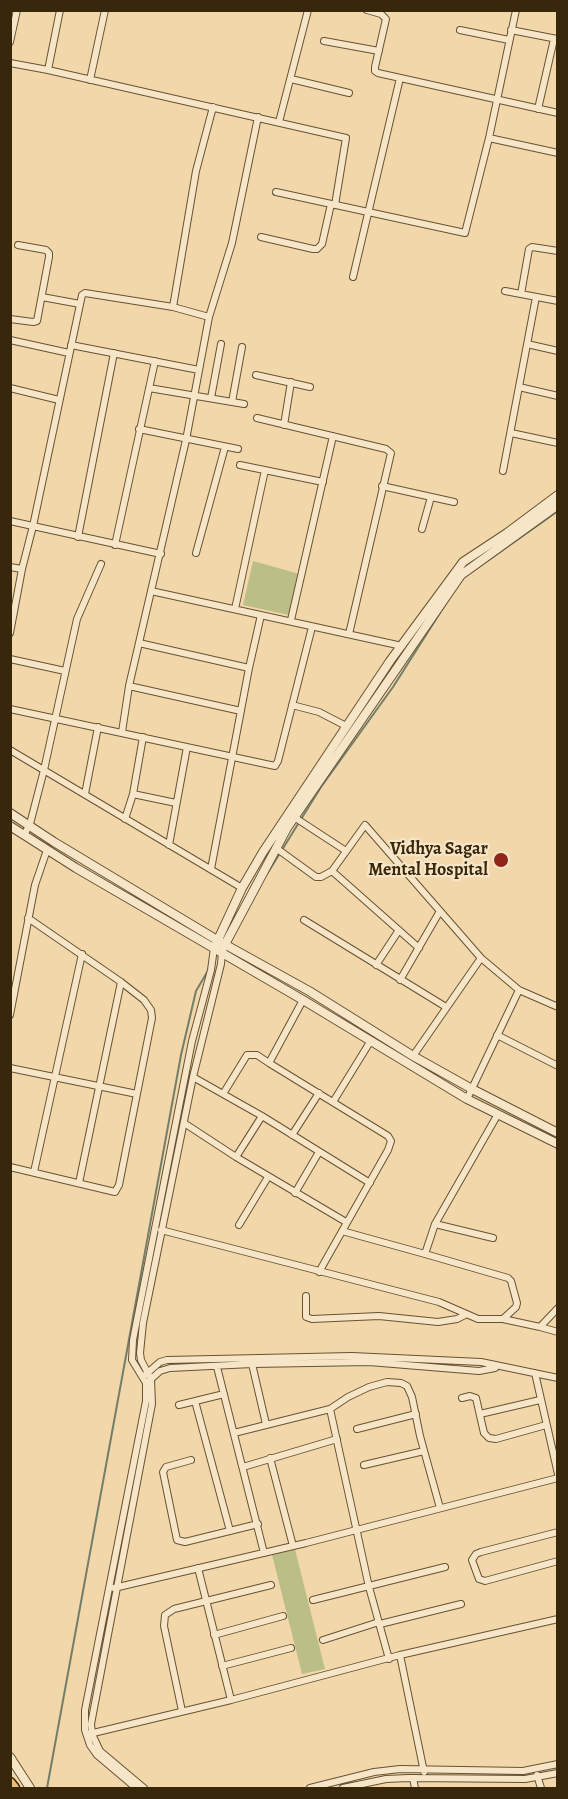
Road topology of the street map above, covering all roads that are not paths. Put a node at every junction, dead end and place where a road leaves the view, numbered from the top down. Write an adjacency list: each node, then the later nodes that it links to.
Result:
1 (17, 10): 12 (street)
2 (60, 10): 15 (street)
3 (105, 10): 18 (street)
4 (308, 10): 17 (street)
5 (367, 10): 13 (street)
6 (516, 10): 8 (street)
7 (460, 30): 10 (street)
8 (511, 30): 9 (street); 10 (street)
9 (556, 39): 22 (street)
10 (509, 40): 20 (street)
11 (324, 41): 13 (street)
12 (10, 42)
13 (379, 51): 16 (street)
14 (10, 63): 15 (street)
15 (48, 70): 18 (street)
16 (400, 78): 20 (street); 30 (street)
17 (291, 79): 19 (street); 25 (street)
18 (90, 80): 21 (street)
19 (349, 93)
20 (497, 100): 22 (street); 26 (street)
21 (213, 107): 24 (street); 41 (street)
22 (538, 109): 23 (street)
23 (558, 113)
24 (258, 117): 25 (street); 42 (street)
25 (279, 122): 29 (street)
26 (489, 138): 27 (street); 30 (street)
27 (558, 153)
28 (276, 192): 29 (street)
29 (333, 205): 30 (street); 31 (street)
30 (368, 212): 34 (street)
31 (261, 237)
32 (18, 245): 37 (street)
33 (558, 251): 36 (street)
34 (354, 277)
35 (505, 291): 36 (street)
36 (521, 294): 38 (street)
37 (42, 297): 40 (street); 43 (street)
38 (536, 297): 39 (street); 47 (street)
39 (558, 302)
40 (80, 304): 41 (street); 46 (street)
41 (173, 307): 42 (street)
42 (209, 317): 53 (street)
43 (10, 319)
44 (10, 340): 50 (street)
45 (221, 344): 62 (street)
46 (71, 345): 50 (street); 51 (street)
47 (526, 345): 49 (street); 57 (street)
48 (242, 347): 64 (street)
49 (558, 351)
50 (69, 353): 63 (street)
51 (114, 353): 52 (street); 87 (street)
52 (155, 362): 53 (street); 59 (street)
53 (199, 370): 60 (street)
54 (256, 375): 55 (street)
55 (291, 382): 56 (street); 67 (street)
56 (310, 387)
57 (519, 387): 61 (street); 69 (street)
58 (10, 388): 63 (street)
59 (149, 388): 60 (street); 68 (street)
60 (194, 395): 62 (street); 71 (street)
61 (558, 396)
62 (211, 398): 64 (street)
63 (59, 400): 85 (street)
64 (232, 402): 65 (street)
65 (244, 405)
66 (257, 418): 67 (street)
67 (284, 425): 70 (street)
68 (139, 429): 71 (street); 88 (street)
69 (511, 433): 72 (street); 77 (street)
70 (333, 436): 78 (street); 79 (street)
71 (186, 440): 73 (street); 90 (street)
72 (558, 442)
73 (225, 447): 74 (street); 89 (street)
74 (238, 449)
75 (240, 465): 76 (street)
76 (265, 470): 78 (street); 95 (street)
77 (503, 471)
78 (323, 482): 97 (street)
79 (382, 486): 81 (street); 100 (street)
80 (558, 495): 102 (street)
81 (431, 497): 82 (street); 86 (street)
82 (454, 502)
83 (558, 505): 123 (street)
84 (10, 521): 85 (street)
85 (33, 526): 87 (street); 93 (street)
86 (422, 529)
87 (78, 537): 88 (street)
88 (115, 545): 90 (street)
89 (196, 553)
90 (161, 554): 94 (street)
91 (101, 564): 105 (street)
92 (10, 567): 93 (street)
93 (22, 569): 99 (street)
94 (151, 591): 95 (street); 101 (street)
95 (235, 609): 96 (street)
96 (261, 615): 97 (street); 104 (street)
97 (291, 621): 98 (street)
98 (312, 627): 100 (street); 107 (street)
99 (10, 633)
100 (349, 634): 102 (street)
101 (139, 643): 104 (street); 106 (street)
102 (402, 646): 111 (street)
103 (10, 659): 105 (street)
104 (249, 668): 109 (street)
105 (64, 671): 110 (street)
106 (129, 686): 109 (street); 113 (street)
107 (292, 705): 111 (street); 117 (street)
108 (10, 708): 110 (street)
109 (241, 711): 117 (street)
110 (55, 718): 112 (street); 118 (street)
111 (346, 726): 134 (street)
112 (98, 727): 113 (street); 119 (street)
113 (122, 732): 114 (street)
114 (143, 737): 115 (street); 120 (street)
115 (187, 747): 117 (street); 121 (street)
116 (10, 750): 118 (street)
117 (232, 758): 132 (street)
118 (44, 770): 119 (street); 125 (street)
119 (85, 794): 124 (street)
120 (133, 794): 121 (street); 124 (street)
121 (176, 803): 128 (street)
122 (10, 813): 125 (street)
123 (294, 817): 129 (street); 131 (street)
124 (125, 819): 128 (street)
125 (30, 824): 127 (street); 139 (street)
126 (10, 826): 127 (street)
127 (24, 835): 130 (street)
128 (169, 845): 132 (street)
129 (276, 848): 133 (street); 139 (street)
130 (47, 850): 136 (street); 139 (street)
131 (346, 851): 133 (street); 135 (street)
132 (211, 869): 134 (street)
133 (332, 872): 138 (street)
134 (242, 888): 139 (street)
135 (440, 911): 140 (street); 142 (street)
136 (28, 918): 141 (street); 150 (street)
137 (304, 920): 143 (street)
138 (399, 930): 140 (street); 143 (street)
139 (220, 946): 147 (street); 153 (street); 158 (street); 199 (street)
140 (419, 948): 144 (street)
141 (81, 954): 145 (street); 157 (street)
142 (481, 958): 146 (street); 148 (street)
143 (376, 965): 144 (street)
144 (400, 980): 148 (street)
145 (122, 982): 159 (street); 162 (street)
146 (519, 990): 149 (street); 151 (street)
147 (303, 1000): 152 (street); 154 (street)
148 (446, 1007): 153 (street)
149 (558, 1007)
150 (10, 1015)
151 (497, 1035): 155 (street); 160 (street)
152 (370, 1042): 164 (street); 165 (street)
153 (413, 1056): 160 (street)
154 (269, 1063): 161 (street); 163 (street)
155 (558, 1066)
156 (10, 1068): 157 (street)
157 (55, 1077): 159 (street); 175 (street)
158 (193, 1077): 163 (street); 168 (street)
159 (100, 1086): 162 (street); 177 (street)
160 (472, 1089): 164 (street); 169 (street)
161 (320, 1093): 165 (street); 170 (street)
162 (137, 1094): 177 (street)
163 (223, 1094): 167 (street)
164 (467, 1099): 166 (street)
165 (333, 1102): 178 (street)
166 (498, 1114): 171 (street); 181 (street)
167 (262, 1116): 170 (street); 173 (street)
168 (184, 1123): 173 (street); 183 (street)
169 (558, 1133)
170 (292, 1135): 172 (street)
171 (558, 1144)
172 (319, 1152): 178 (street); 179 (street)
173 (237, 1157): 176 (street)
174 (10, 1167): 175 (street)
175 (34, 1172): 177 (street)
176 (268, 1177): 179 (street); 182 (street)
177 (79, 1183)
178 (370, 1183): 180 (street)
179 (295, 1193): 180 (street)
180 (346, 1222): 184 (street)
181 (435, 1224): 185 (street); 186 (street)
182 (239, 1225)
183 (161, 1230): 187 (street); 199 (street)
184 (342, 1231): 186 (street); 187 (street)
185 (493, 1238)
186 (425, 1254): 191 (street)
187 (319, 1272): 190 (street)
188 (306, 1296): 190 (street)
189 (558, 1308): 192 (street)
190 (465, 1315): 191 (street)
191 (503, 1319): 192 (street)
192 (540, 1327): 193 (street)
193 (558, 1332)
194 (252, 1364): 195 (street); 196 (street); 208 (street)
195 (217, 1367): 199 (street); 200 (street)
196 (499, 1367): 197 (street); 199 (street)
197 (535, 1373): 198 (street); 202 (street)
198 (558, 1377)
199 (147, 1378): 231 (street)
200 (224, 1394): 203 (street); 211 (street)
201 (462, 1398): 207 (street)
202 (540, 1400): 207 (street); 209 (street)
203 (195, 1401): 204 (street); 222 (street)
204 (179, 1405)
205 (330, 1409): 206 (street); 208 (street); 212 (street)
206 (416, 1414): 210 (street); 213 (street)
207 (480, 1414): 209 (street)
208 (266, 1424): 211 (street)
209 (546, 1425): 218 (street)
210 (357, 1429)
211 (234, 1433): 217 (street)
212 (337, 1439): 214 (street); 221 (street)
213 (424, 1451): 216 (street); 219 (street)
214 (270, 1458): 217 (street); 224 (street)
215 (191, 1460): 222 (street)
216 (364, 1465)
217 (243, 1467): 220 (street)
218 (558, 1476): 219 (street)
219 (440, 1508): 221 (street)
220 (258, 1524): 222 (street); 225 (street)
221 (356, 1529): 224 (street); 230 (street)
222 (230, 1531)
223 (558, 1532): 226 (street)
224 (293, 1546): 225 (street)
225 (264, 1553): 228 (street)
226 (558, 1562)
227 (446, 1567): 230 (street)
228 (198, 1568): 231 (street); 233 (street)
229 (271, 1585): 233 (street)
230 (369, 1587): 232 (street); 237 (street)
231 (113, 1588): 246 (street)
232 (313, 1600)
233 (206, 1601): 238 (street); 245 (street)
234 (461, 1604): 237 (street)
235 (283, 1616): 238 (street)
236 (558, 1619): 241 (street)
237 (379, 1623): 239 (street); 242 (street)
238 (214, 1635): 243 (street)
239 (323, 1640)
240 (291, 1648): 243 (street)
241 (400, 1655): 242 (street); 249 (street)
242 (389, 1659): 244 (street)
243 (222, 1666): 244 (street)
244 (231, 1700): 245 (street)
245 (182, 1711): 246 (street)
246 (89, 1734): 258 (street); 259 (street)
247 (10, 1757): 257 (street)
248 (558, 1764): 250 (street)
249 (424, 1769): 250 (street); 253 (street); 260 (street)
250 (536, 1769): 254 (street)
251 (558, 1773): 254 (street)
252 (413, 1778): 253 (street); 261 (street); 262 (street)
253 (426, 1778): 254 (street)
254 (538, 1778): 263 (street)
255 (10, 1783): 256 (highway)
256 (14, 1788)
257 (30, 1788)
258 (136, 1788)
259 (144, 1788)
260 (310, 1788)
261 (342, 1788)
262 (415, 1788)
263 (541, 1788)

